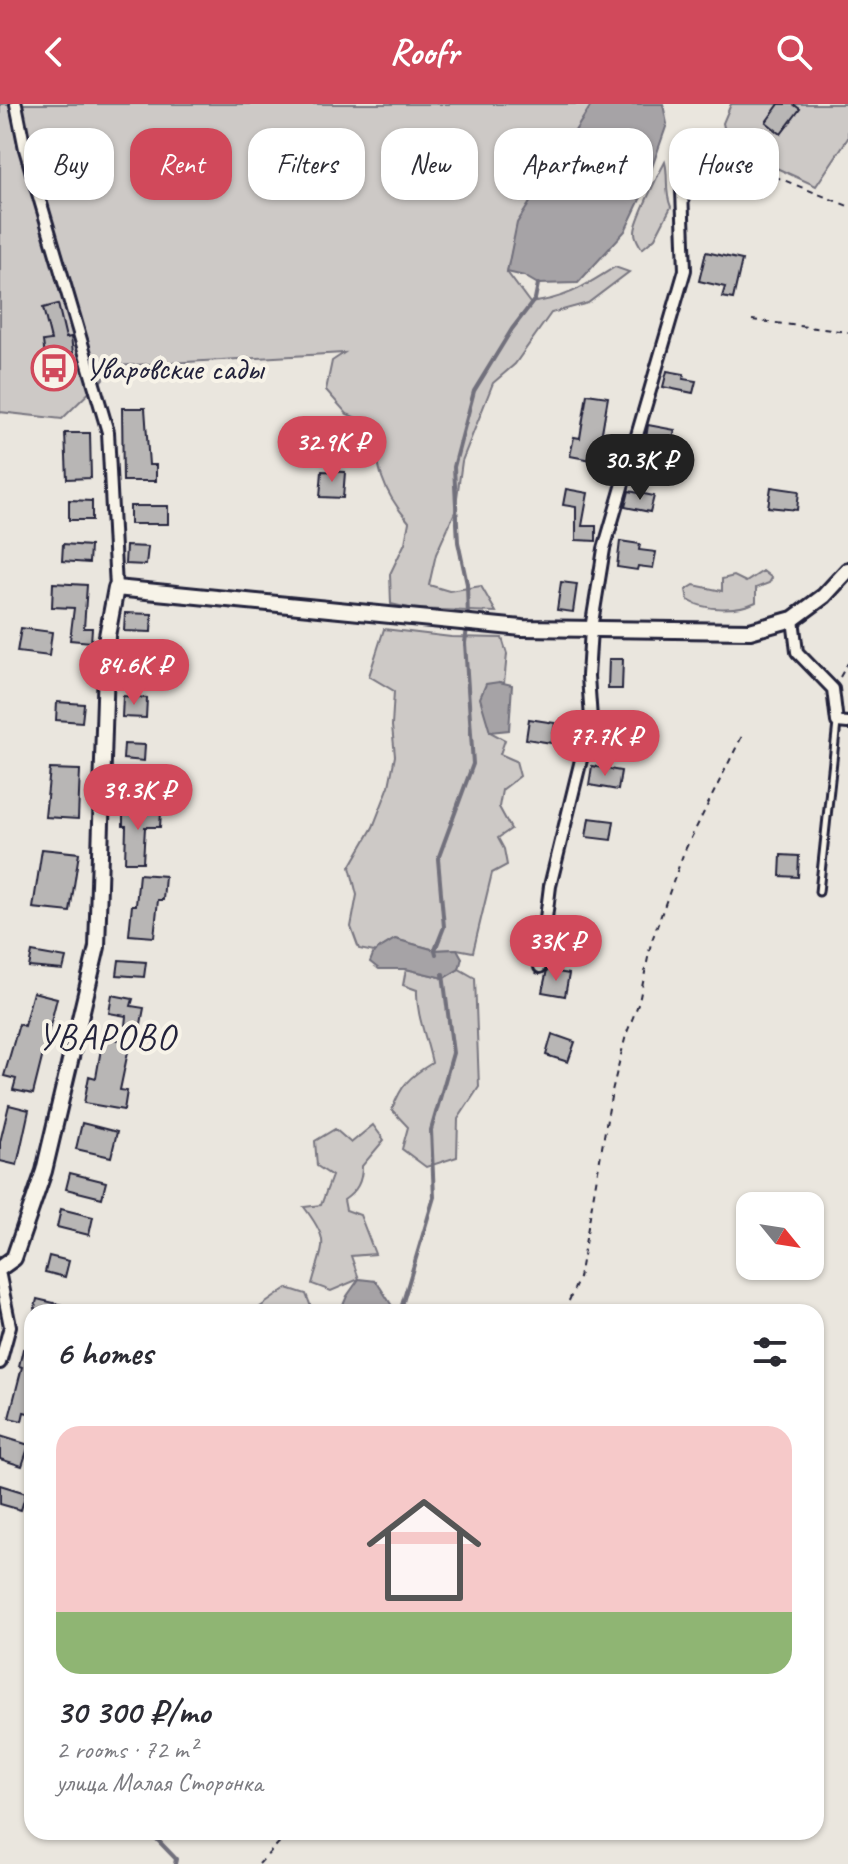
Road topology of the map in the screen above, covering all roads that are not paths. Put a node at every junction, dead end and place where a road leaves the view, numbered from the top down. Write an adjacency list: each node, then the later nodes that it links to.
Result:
1 (16, 104): 4 (street)
2 (682, 200): 6 (street)
3 (848, 570): 5 (street)
4 (116, 588): 6 (street); 10 (street)
5 (793, 619): 6 (street); 7 (street)
6 (591, 629): 9 (street)
7 (843, 723): 8 (lane)
8 (819, 892)
9 (540, 967)
10 (0, 1268)
11 (0, 1276): 12 (street)
12 (0, 1363)

